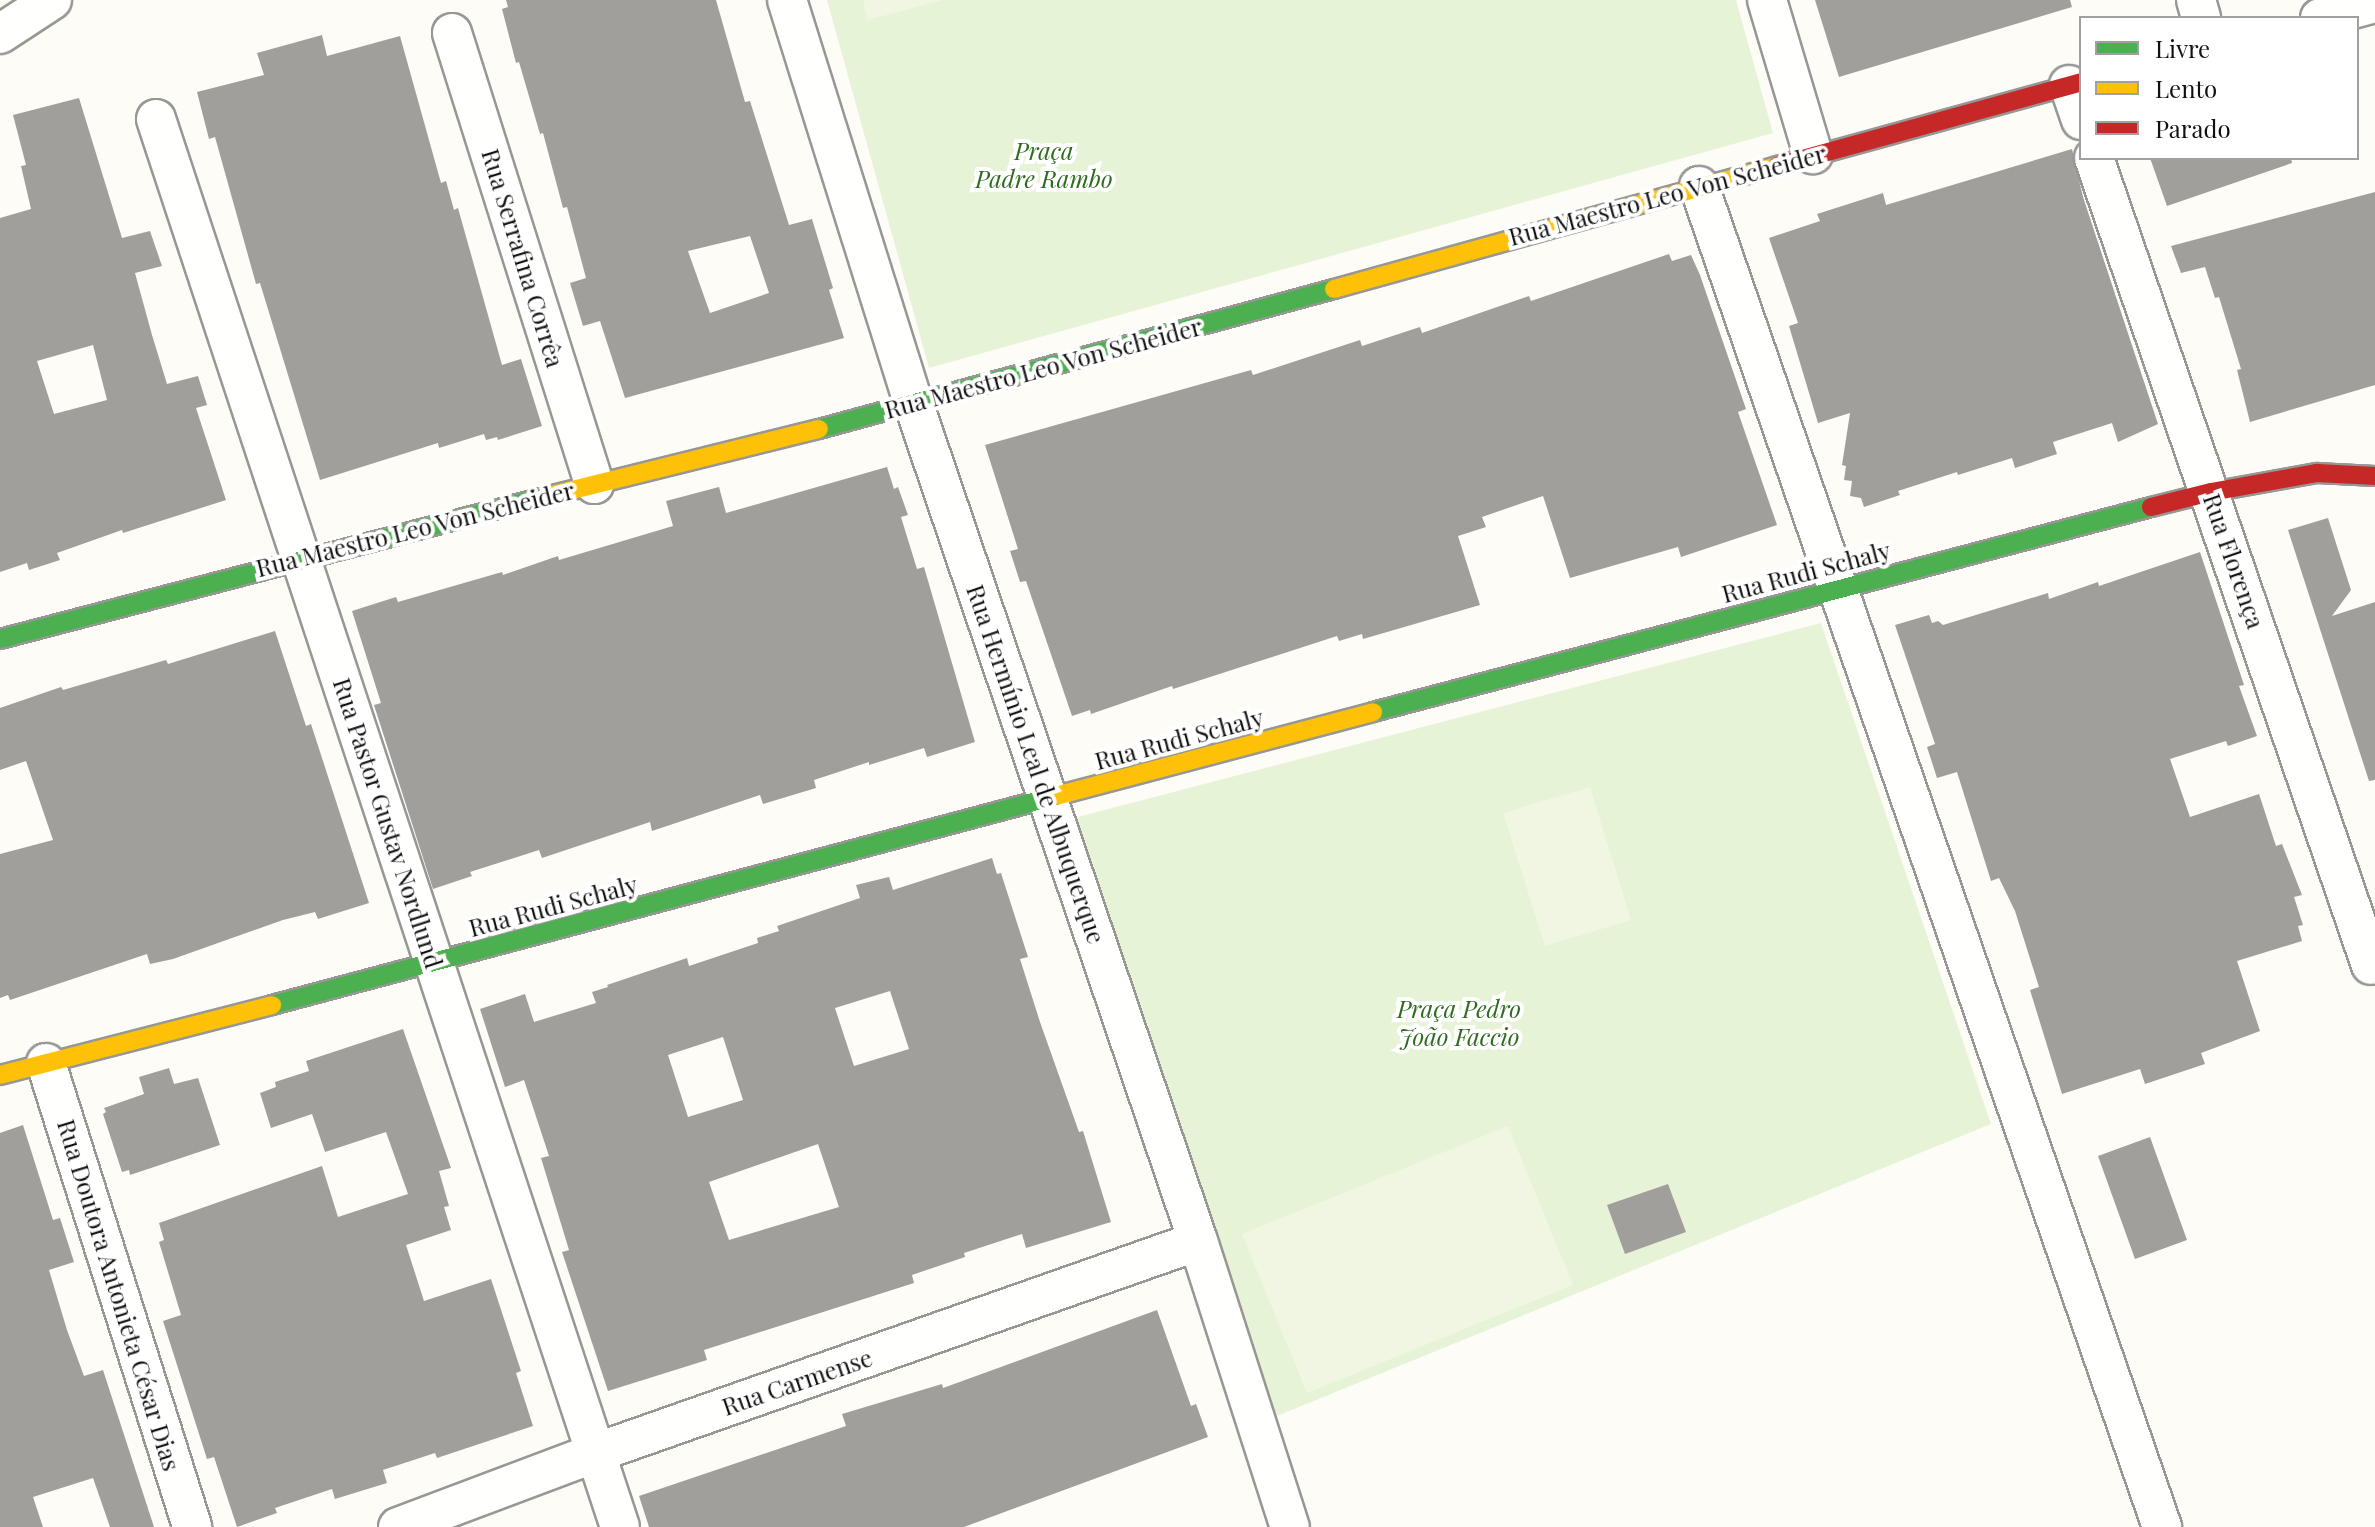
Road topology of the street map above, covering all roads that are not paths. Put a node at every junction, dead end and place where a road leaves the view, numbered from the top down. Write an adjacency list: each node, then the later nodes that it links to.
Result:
1 (52, 0): 7 (street)
2 (787, 0): 13 (street, Rua Hermínio Leal de Albuquerque)
3 (1767, 0): 10 (street)
4 (2375, 3): 5 (street)
5 (2327, 16)
6 (452, 33): 15 (street, Rua Serrafina Corrêa)
7 (0, 34)
8 (2077, 96): 10 (street, Rua Maestro Leo Von Scheider)
9 (156, 119): 17 (street, Rua Pastor Gustav Nordlund)
10 (1813, 154): 12 (street, Rua Maestro Leo Von Scheider)
11 (2095, 160): 16 (street, Rua Florença)
12 (1699, 186): 13 (street, Rua Maestro Leo Von Scheider); 18 (street)
13 (914, 405): 15 (street, Rua Maestro Leo Von Scheider); 20 (street, Rua Hermínio Leal de Albuquerque)
14 (2375, 476): 16 (street, Rua Rudi Schaly)
15 (594, 484): 17 (street, Rua Maestro Leo Von Scheider)
16 (2211, 492): 18 (street, Rua Rudi Schaly); 22 (street, Rua Florença)
17 (301, 558): 19 (street, Rua Maestro Leo Von Scheider); 21 (street, Rua Pastor Gustav Nordlund)
18 (1838, 587): 20 (street, Rua Rudi Schaly); 31 (street)
19 (0, 639)
20 (1047, 799): 21 (street, Rua Rudi Schaly); 25 (street, Rua Hermínio Leal de Albuquerque)
21 (434, 963): 23 (street, Rua Rudi Schaly); 26 (street, Rua Pastor Gustav Nordlund)
22 (2371, 965)
23 (46, 1063): 24 (street, Rua Rudi Schaly); 27 (street, Rua Doutora Antonieta César Dias)
24 (0, 1075)
25 (1198, 1241): 26 (street, Rua Carmense); 30 (street, Rua Hermínio Leal de Albuquerque)
26 (595, 1453): 28 (street, Rua Carmense); 29 (street, Rua Pastor Gustav Nordlund)
27 (192, 1527)
28 (398, 1527)
29 (620, 1527)
30 (1290, 1527)
31 (2162, 1527)

